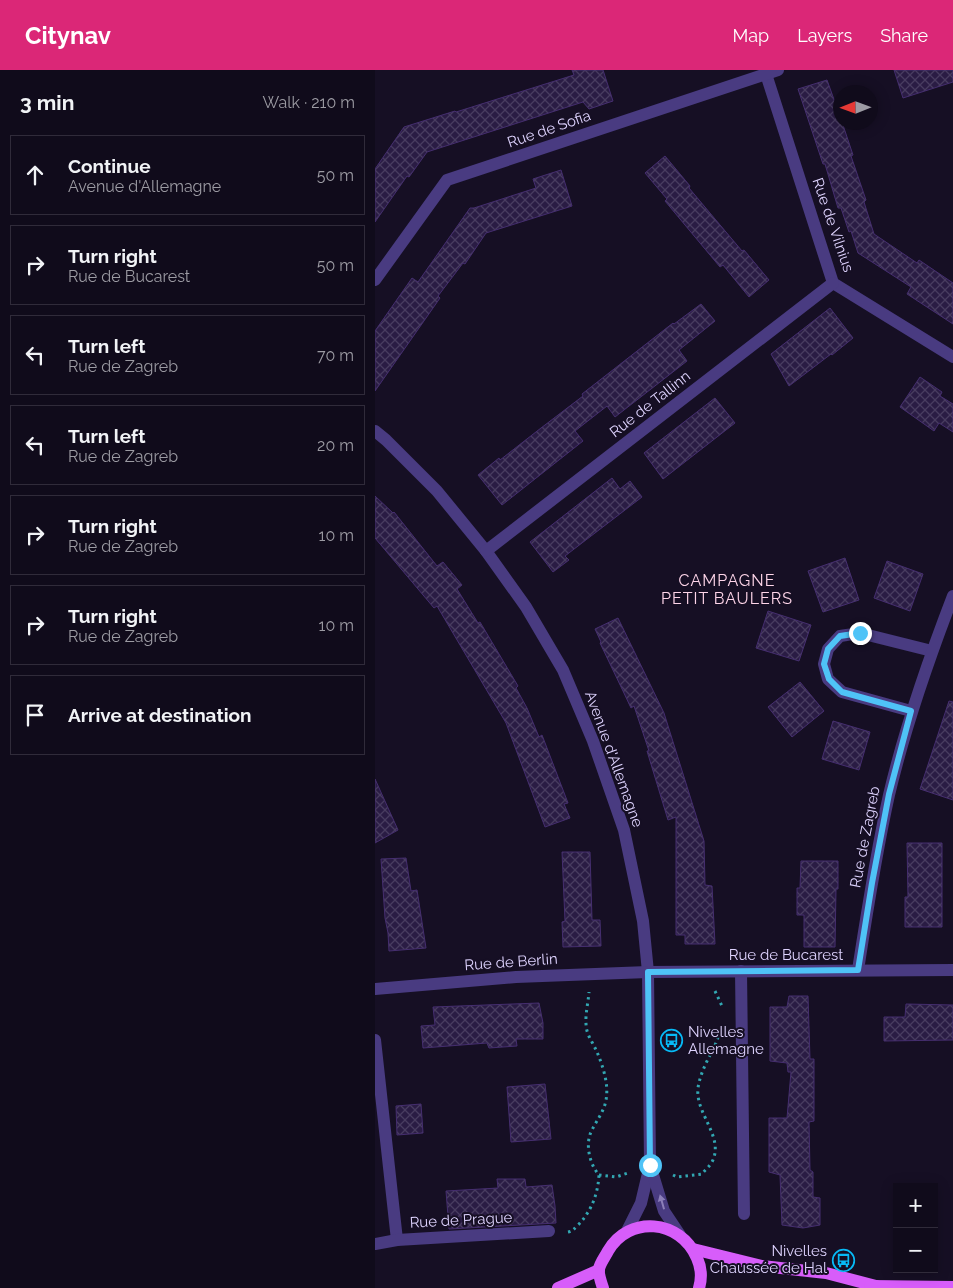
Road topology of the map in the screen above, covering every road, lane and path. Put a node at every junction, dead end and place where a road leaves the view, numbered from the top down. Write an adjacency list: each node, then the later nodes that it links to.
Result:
1 (772, 72): 2 (street, Rue de Sofia); 3 (street, Rue de Vilnius)
2 (375, 280)
3 (833, 282): 4 (street, Rue de Vilnius); 6 (street, Rue de Tallinn)
4 (953, 357)
5 (375, 431): 6 (street, Avenue d'Allemagne)
6 (486, 551): 13 (street, Avenue d'Allemagne)
7 (953, 596): 8 (street, Rue de Zagreb)
8 (932, 651): 9 (street, Rue de Zagreb); 9 (street)
9 (911, 711): 10 (street, Rue de Zagreb)
10 (858, 970): 11 (street, Rue de Bucarest); 12 (street, Rue de Bucarest)
11 (953, 970)
12 (741, 971): 14 (street, Rue de Bucarest); 22 (street)
13 (648, 972): 14 (street, Rue de Bucarest); 15 (street, Rue de Berlin); 20 (street, Avenue d'Allemagne)
14 (709, 972): 17 (path)
15 (591, 974): 16 (street, Rue de Berlin); 21 (path)
16 (375, 989)
17 (723, 1009)
18 (722, 1025): 20 (path)
19 (375, 1040): 26 (street)
20 (650, 1165): 21 (path); 24 (street, Avenue d'Allemagne); 25 (street, Avenue d'Allemagne, one-way to 20)
21 (599, 1175): 23 (path)
22 (744, 1214)
23 (549, 1231): 26 (street, Rue de Prague)
24 (627, 1231): 25 (main road); 29 (main road)
25 (680, 1235): 28 (main road)
26 (397, 1240): 27 (street, Rue de Prague)
27 (375, 1244)
28 (693, 1249): 30 (main road); 34 (main road)
29 (599, 1270): 32 (main road); 33 (main road)
30 (876, 1286): 31 (main road); 35 (main road)
31 (953, 1286)
32 (558, 1288)
33 (603, 1288)
34 (699, 1288)
35 (857, 1288)

